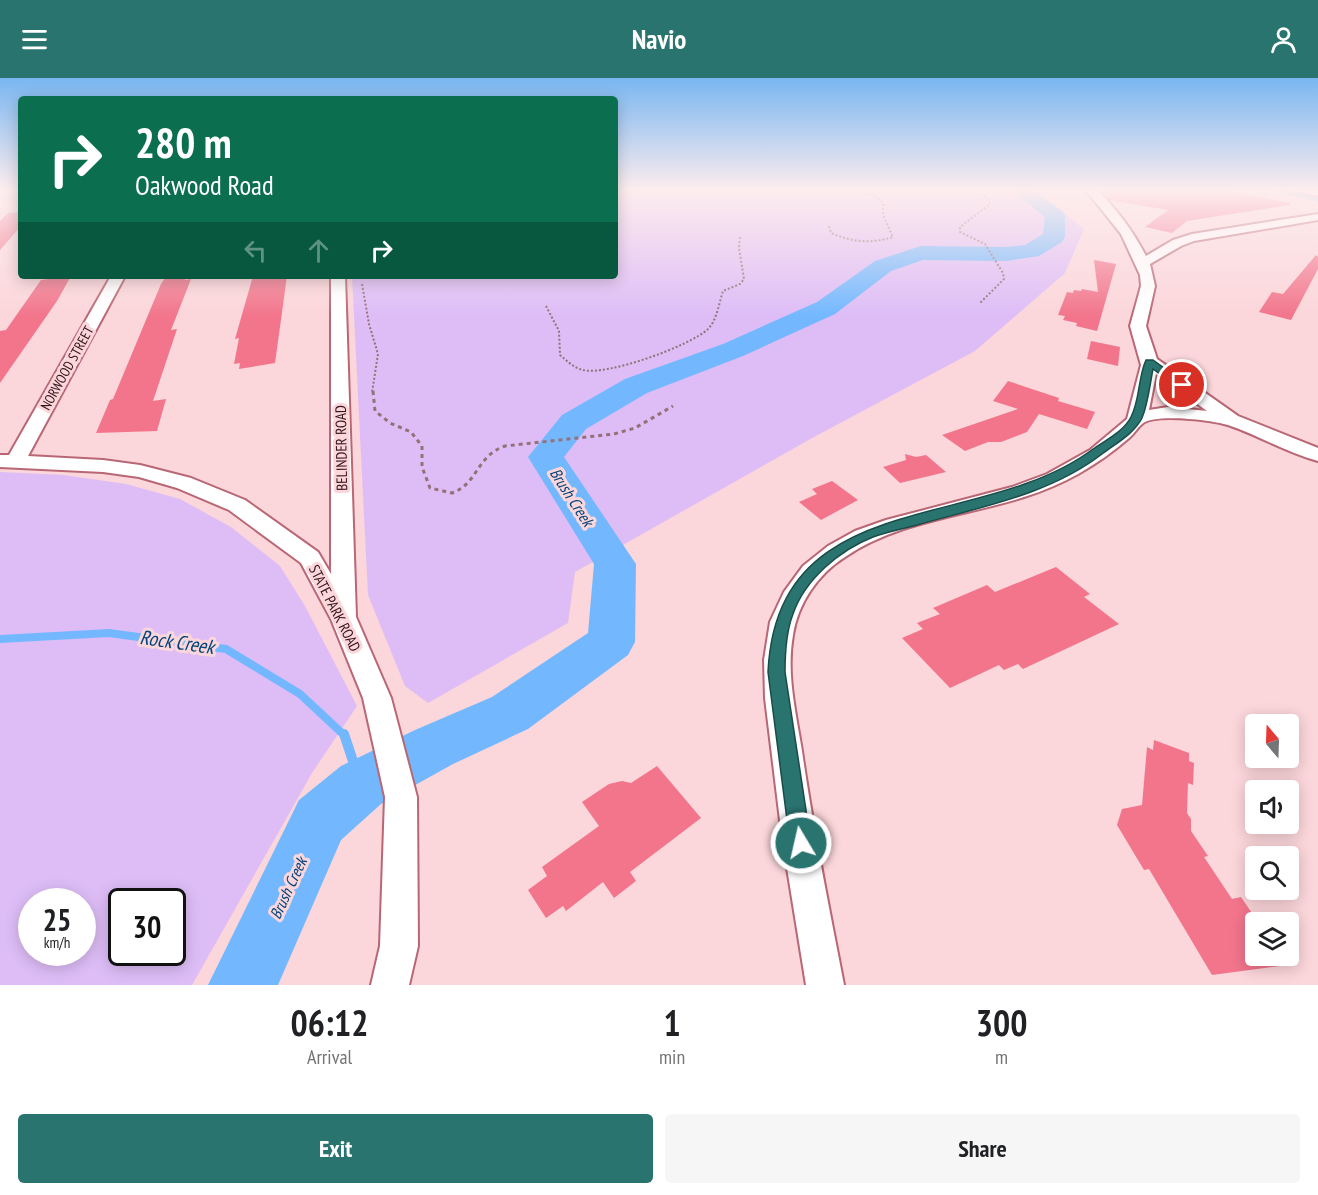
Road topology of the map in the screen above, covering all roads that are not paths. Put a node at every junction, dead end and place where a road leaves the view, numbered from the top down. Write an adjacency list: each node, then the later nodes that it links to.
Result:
1 (1125, 231): 3 (street)
2 (1232, 231): 3 (street)
3 (1144, 262): 6 (street)
4 (116, 279): 10 (street, NORWOOD STREET)
5 (338, 279): 11 (street, BELINDER ROAD)
6 (1150, 362): 7 (street); 8 (street)
7 (1136, 417): 8 (street); 13 (street)
8 (1231, 420): 9 (street)
9 (1318, 455)
10 (8, 461): 11 (street, STATE PARK ROAD)
11 (344, 619): 12 (street, STATE PARK ROAD)
12 (390, 985)
13 (825, 985)

